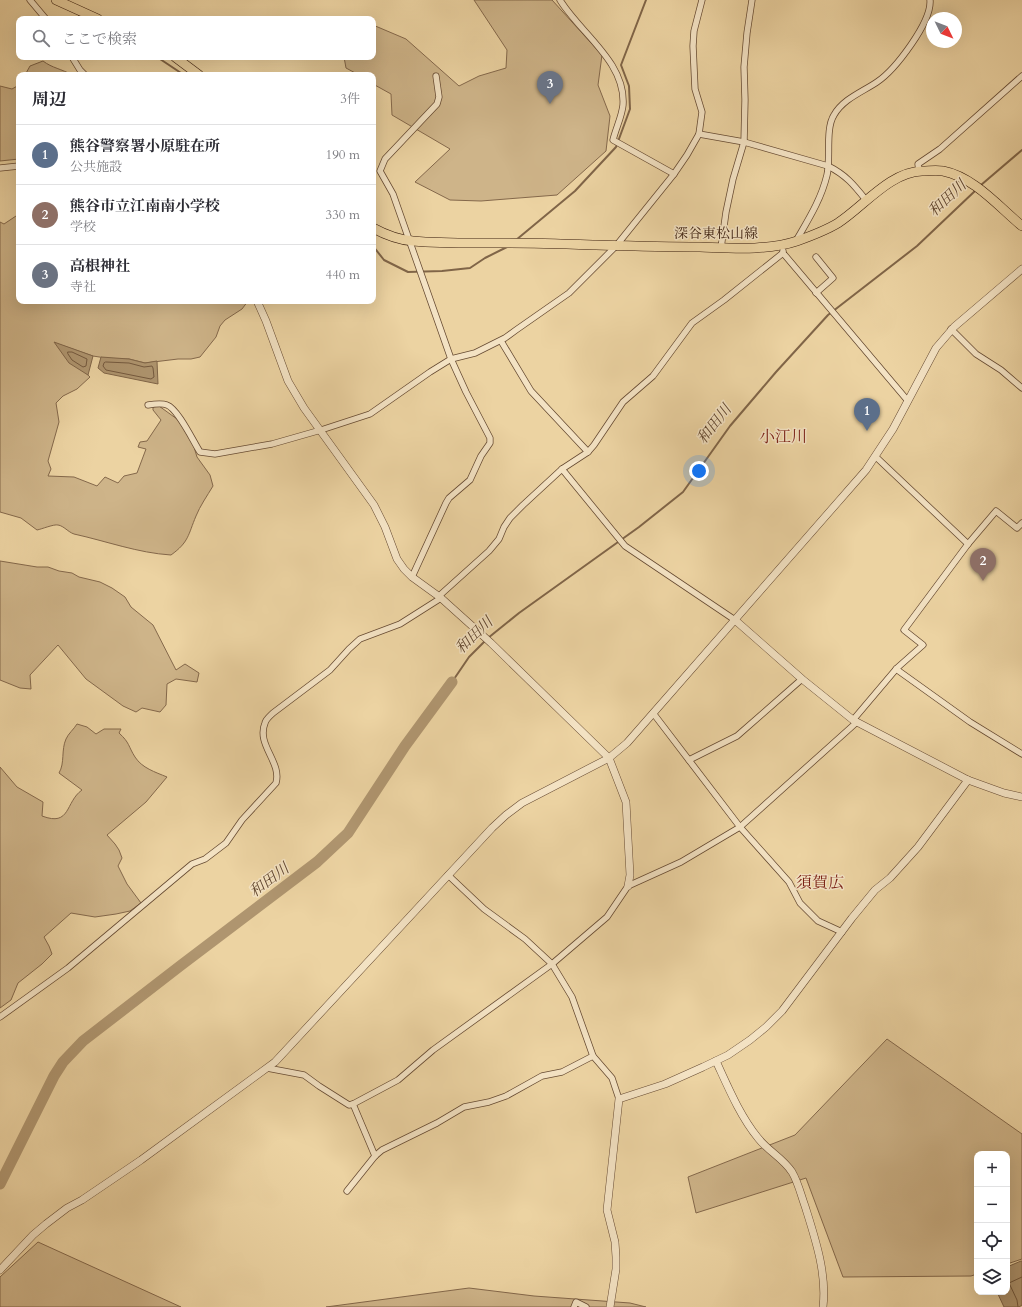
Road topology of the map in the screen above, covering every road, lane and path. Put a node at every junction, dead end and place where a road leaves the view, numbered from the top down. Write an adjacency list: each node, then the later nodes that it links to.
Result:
1 (30, 0): 7 (street)
2 (56, 0): 8 (main road)
3 (560, 0): 21 (street)
4 (702, 0): 15 (street)
5 (752, 0): 16 (street)
6 (930, 0): 18 (street)
7 (43, 16)
8 (91, 16)
9 (74, 60): 11 (street)
10 (179, 60): 12 (main road)
11 (83, 72)
12 (195, 72)
13 (436, 76): 25 (street)
14 (1022, 76): 20 (street)
15 (699, 134): 16 (street); 21 (street)
16 (744, 142): 18 (street); 28 (street)
17 (16, 166): 19 (street)
18 (828, 166): 22 (street); 26 (street)
19 (0, 168)
20 (919, 171): 22 (main road, 深谷東松山線); 23 (main road, 深谷東松山線)
21 (674, 174): 27 (street)
22 (866, 200): 26 (main road, 深谷東松山線)
23 (1022, 226)
24 (376, 229): 25 (main road, 深谷東松山線)
25 (410, 241): 27 (main road, 深谷東松山線); 36 (street)
26 (796, 241): 29 (main road, 深谷東松山線)
27 (616, 246): 28 (main road, 深谷東松山線); 35 (street)
28 (722, 248): 29 (main road, 深谷東松山線)
29 (783, 249): 32 (street); 41 (street)
30 (816, 257): 32 (street)
31 (1022, 269): 34 (street)
32 (816, 292): 38 (street)
33 (258, 304): 40 (street)
34 (951, 329): 37 (street); 38 (street)
35 (501, 341): 36 (street); 41 (street)
36 (451, 359): 40 (street); 46 (street)
37 (1022, 388)
38 (908, 402): 42 (street)
39 (148, 405): 40 (street)
40 (321, 430): 46 (street)
41 (588, 452): 43 (street)
42 (876, 457): 45 (street); 48 (street)
43 (562, 469): 47 (street); 48 (street)
44 (1022, 523): 45 (street)
45 (968, 544): 49 (street)
46 (412, 577): 47 (street)
47 (440, 597): 54 (street); 63 (street)
48 (735, 620): 50 (street); 51 (street)
49 (896, 669): 52 (street); 53 (street)
50 (802, 679): 52 (street); 55 (street)
51 (653, 713): 54 (street); 55 (street)
52 (855, 721): 56 (street); 58 (street)
53 (1022, 754)
54 (609, 758): 59 (street); 60 (street)
55 (689, 760): 58 (street)
56 (968, 780): 57 (street); 61 (street)
57 (1022, 797)
58 (740, 827): 60 (street); 61 (street)
59 (448, 875): 62 (street); 66 (street)
60 (628, 886): 62 (street)
61 (842, 932): 65 (street)
62 (552, 964): 64 (street); 68 (street)
63 (0, 1017)
64 (593, 1056): 67 (street); 69 (street)
65 (716, 1061): 67 (street); 75 (street)
66 (267, 1068): 68 (street); 71 (street)
67 (619, 1099): 74 (street)
68 (353, 1104): 69 (street)
69 (375, 1156): 70 (street)
70 (347, 1191)
71 (0, 1270)
72 (574, 1307): 73 (street)
73 (586, 1307)
74 (610, 1307)
75 (823, 1307)

